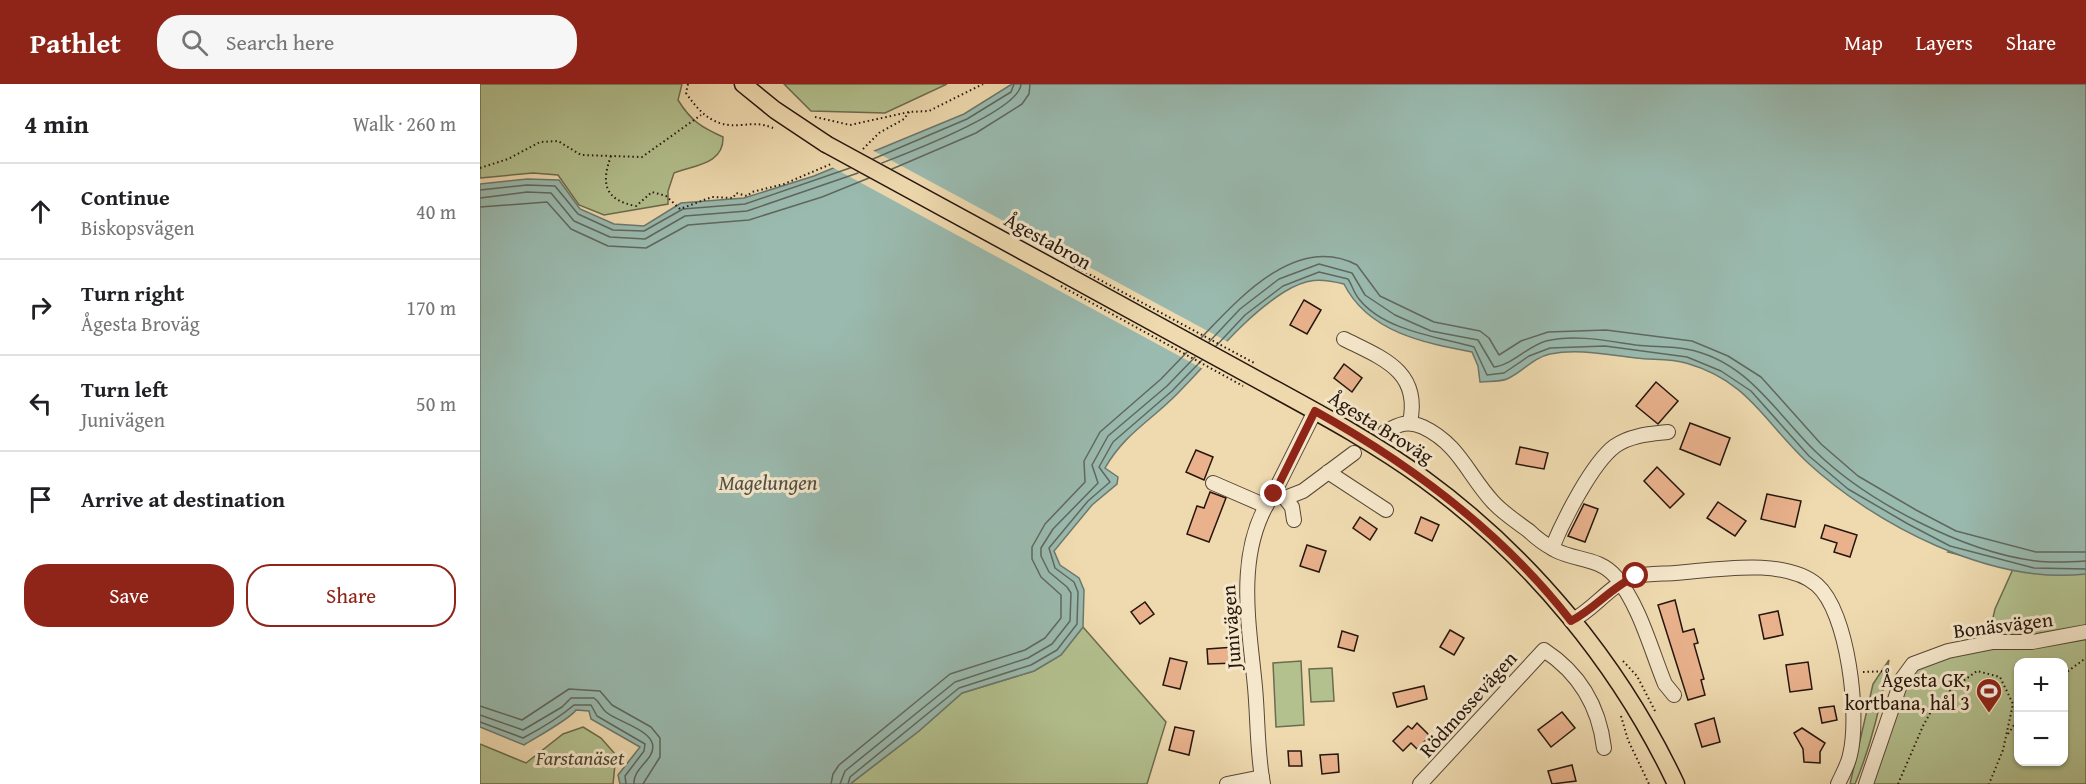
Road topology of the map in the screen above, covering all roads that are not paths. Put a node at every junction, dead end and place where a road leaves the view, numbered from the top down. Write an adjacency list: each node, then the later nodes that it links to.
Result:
1 (743, 84): 3 (main road, Ågestabron, bridge)
2 (1344, 339): 5 (street)
3 (1249, 375): 4 (main road, Ågesta Broväg)
4 (1315, 411): 11 (street, Junivägen); 17 (main road, Ågesta Broväg)
5 (1410, 422): 6 (street); 15 (street)
6 (1386, 432)
7 (1668, 432): 15 (street)
8 (1354, 453): 9 (street)
9 (1328, 472): 11 (street); 13 (street)
10 (1213, 483): 12 (street)
11 (1280, 496): 12 (street, Junivägen); 14 (street)
12 (1266, 506): 21 (street, Junivägen)
13 (1386, 510)
14 (1294, 520)
15 (1552, 548): 16 (street)
16 (1620, 583): 17 (street); 19 (street); 25 (street)
17 (1571, 621): 24 (main road, Ågesta Broväg)
18 (2086, 632): 26 (street, Bonäsvägen)
19 (1674, 694)
20 (1604, 748): 23 (street, Rödmossevägen)
21 (1262, 781): 22 (street)
22 (1227, 784)
23 (1420, 784)
24 (1676, 784)
25 (1838, 784)
26 (1866, 784)

